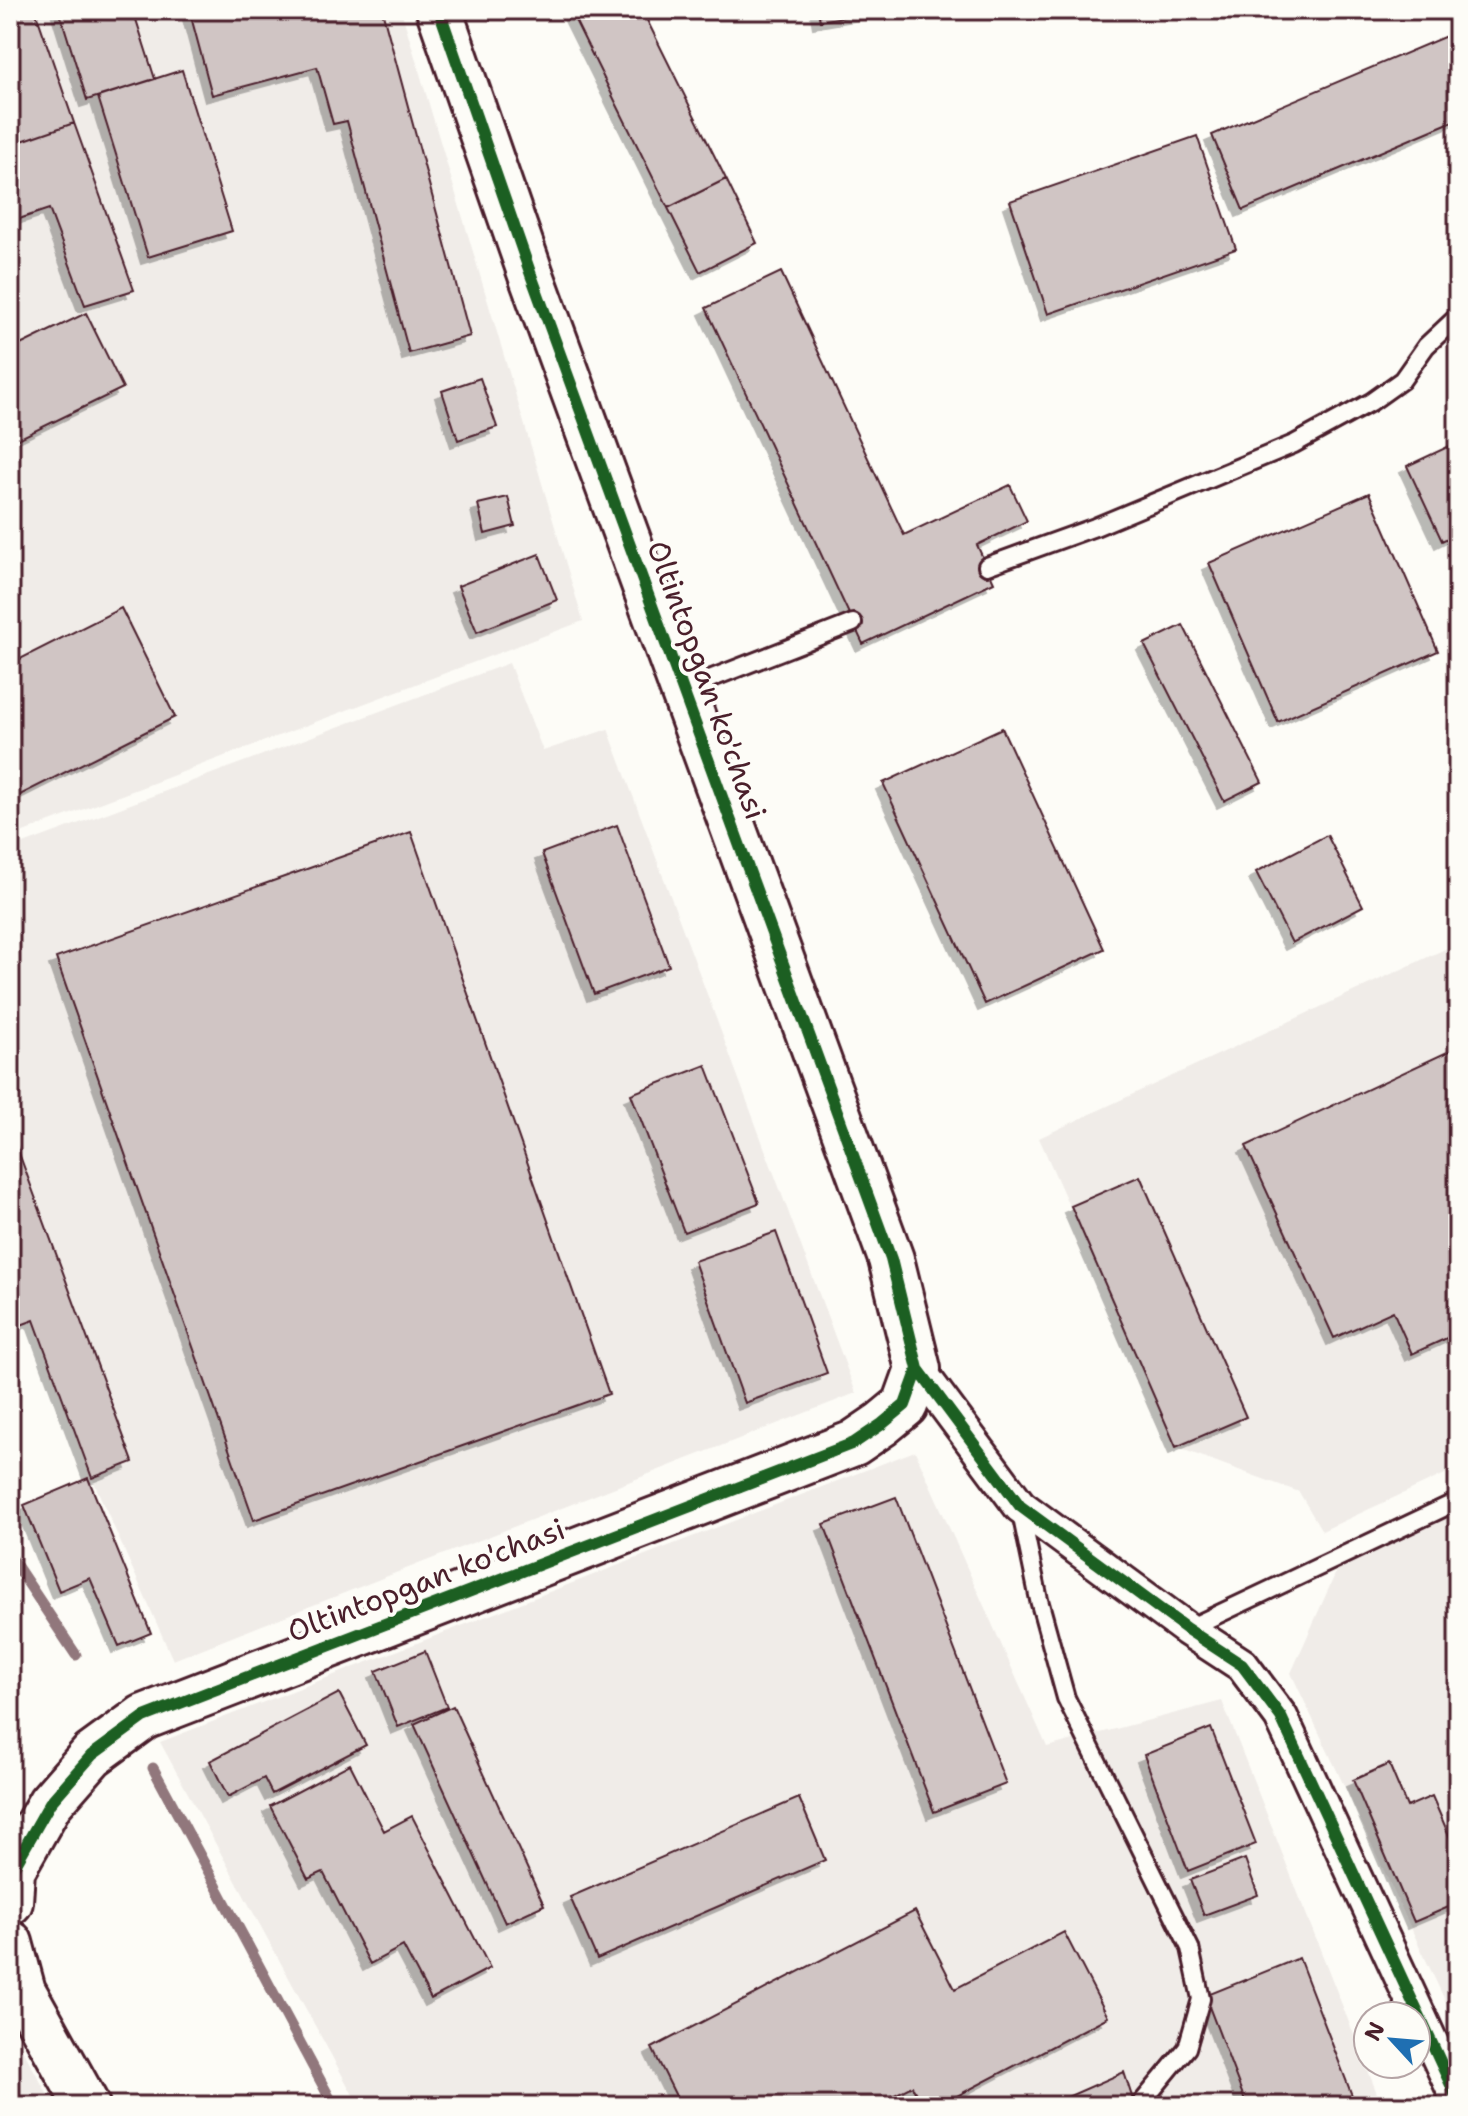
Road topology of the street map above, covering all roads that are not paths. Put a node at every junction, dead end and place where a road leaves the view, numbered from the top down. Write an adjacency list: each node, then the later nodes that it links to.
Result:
1 (439, 10): 5 (street, Oltintopgan ko'chasi)
2 (1458, 316): 3 (lane)
3 (987, 566)
4 (853, 623): 5 (lane)
5 (683, 689): 6 (street, Oltintopgan ko'chasi)
6 (918, 1369): 8 (street, Oltintopgan ko'chasi); 10 (street, Oltintopgan ko'chasi)
7 (1458, 1501): 9 (lane)
8 (1020, 1506): 9 (street, Oltintopgan ko'chasi); 14 (lane)
9 (1187, 1629): 12 (street, Oltintopgan ko'chasi)
10 (11, 1880)
11 (10, 1943): 13 (street)
12 (1458, 2100)
13 (87, 2106)
14 (1139, 2106)

